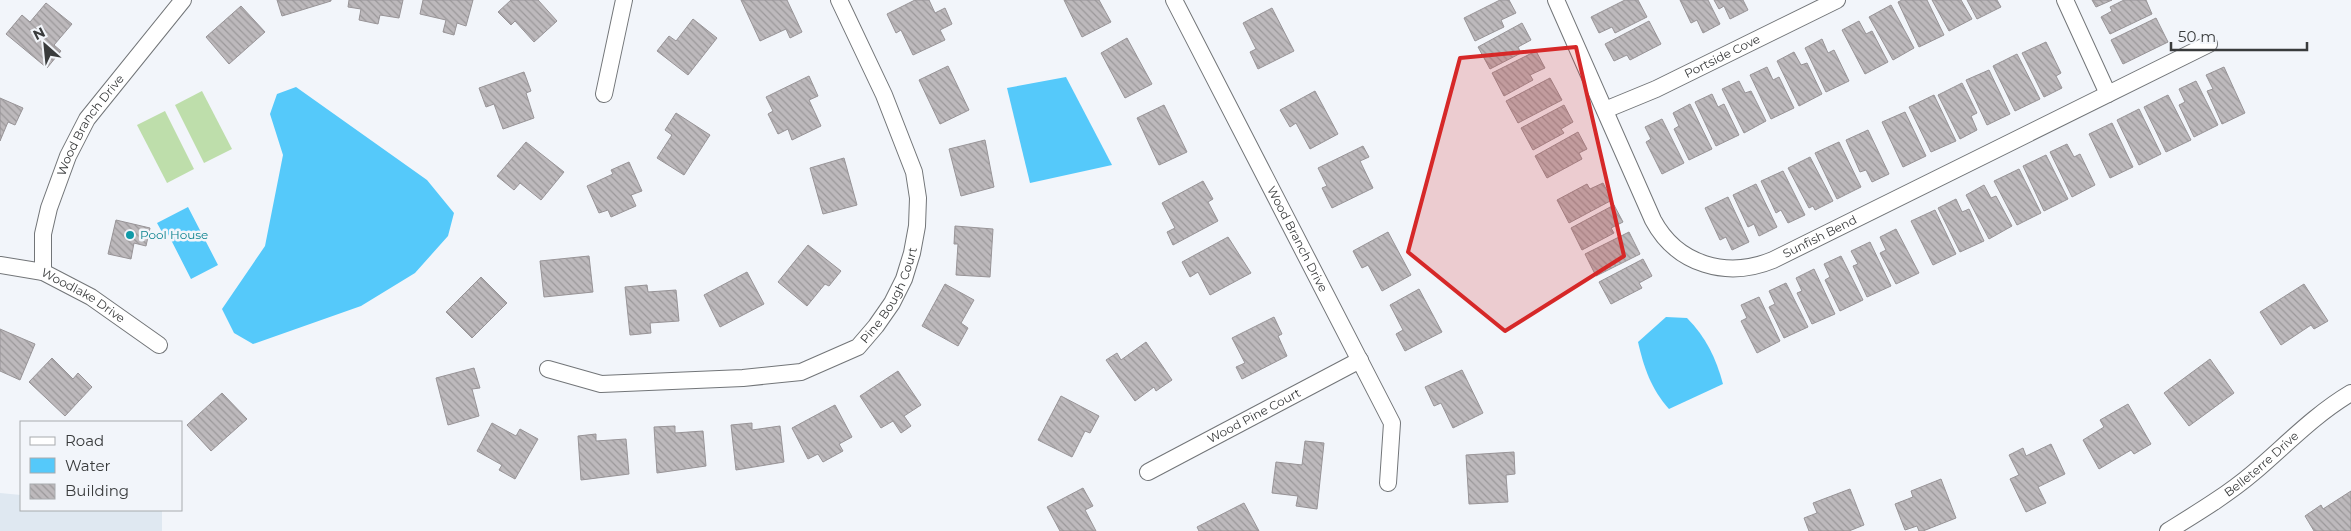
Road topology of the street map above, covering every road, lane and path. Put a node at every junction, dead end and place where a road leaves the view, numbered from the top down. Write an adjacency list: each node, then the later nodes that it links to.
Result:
1 (182, 0): 13 (street, Wood Branch Drive)
2 (624, 0): 9 (street)
3 (839, 0): 16 (street, Pine Bough Court)
4 (1174, 0): 15 (street, Wood Branch Drive)
5 (1556, 0): 11 (street, Sunfish Bend)
6 (1837, 0): 11 (street, Portside Cove)
7 (2065, 0): 10 (street)
8 (2208, 44): 10 (street, Sunfish Bend)
9 (604, 94)
10 (2108, 94): 11 (street, Sunfish Bend)
11 (1605, 110)
12 (0, 265): 13 (street, Woodlake Drive)
13 (43, 272): 14 (street, Woodlake Drive)
14 (159, 345)
15 (1360, 360): 18 (street, Wood Pine Court); 19 (street, Wood Branch Drive)
16 (548, 369)
17 (2351, 393): 20 (street, Belleterre Drive)
18 (1148, 472)
19 (1388, 483)
20 (2168, 531)

